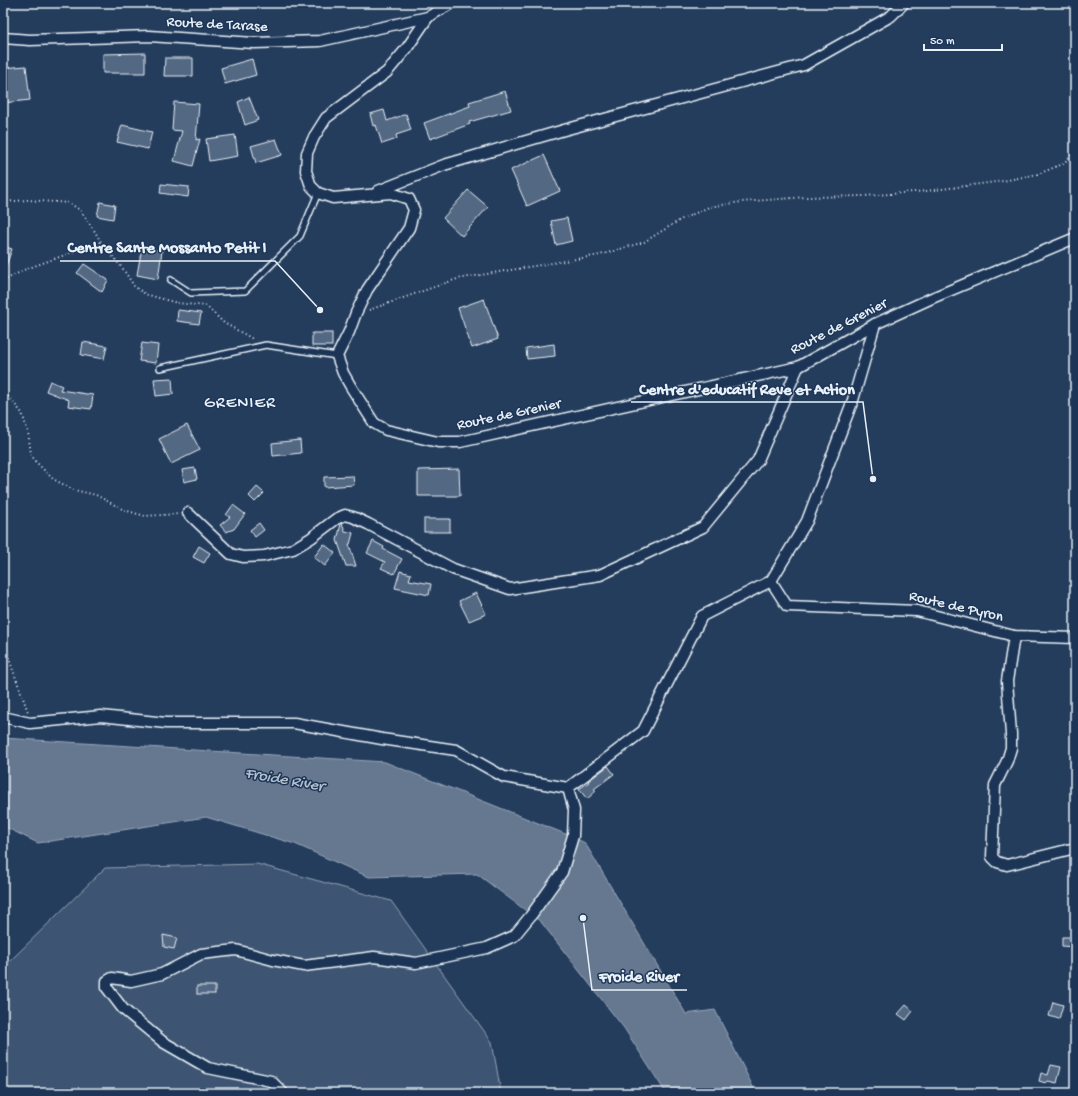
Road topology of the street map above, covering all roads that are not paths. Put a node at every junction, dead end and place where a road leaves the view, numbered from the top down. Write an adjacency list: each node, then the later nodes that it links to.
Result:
1 (452, 3): 3 (street)
2 (904, 3): 6 (street)
3 (428, 17): 4 (street, Route de Tarase); 5 (street)
4 (3, 38)
5 (318, 193): 6 (street); 8 (lane)
6 (369, 195): 10 (street)
7 (1075, 238): 9 (street, Route de Grenier)
8 (171, 280)
9 (875, 324): 11 (street, Route de Grenier); 14 (street)
10 (337, 356): 11 (street, Route de Grenier); 12 (lane)
11 (798, 367): 13 (street)
12 (160, 368)
13 (188, 514)
14 (771, 581): 15 (street, Route de Pyron); 18 (street)
15 (1014, 636): 16 (street, Route de Pyron); 19 (street)
16 (1075, 638)
17 (3, 716): 18 (street)
18 (568, 788): 20 (street)
19 (1075, 848)
20 (283, 1093)

